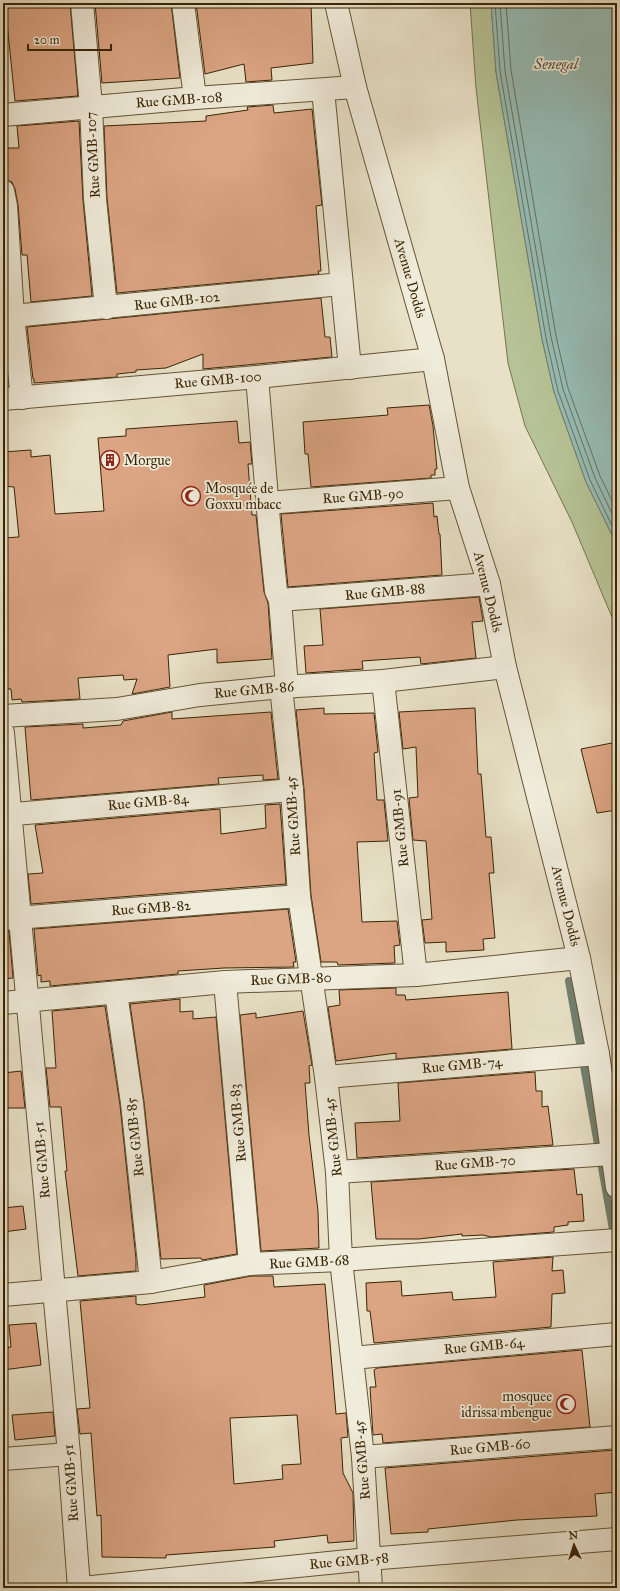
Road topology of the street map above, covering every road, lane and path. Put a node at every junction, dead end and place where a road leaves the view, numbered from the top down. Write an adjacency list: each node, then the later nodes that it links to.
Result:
1 (82, 3): 7 (street, Rue GMB-107)
2 (183, 3): 6 (street)
3 (336, 3): 4 (street, Avenue Dodds)
4 (355, 87): 5 (street, Rue GMB-108); 13 (street, Avenue Dodds)
5 (323, 90): 6 (street, Rue GMB-108); 10 (street)
6 (195, 98): 7 (street, Rue GMB-108)
7 (91, 106): 8 (street, Rue GMB-108); 11 (street, Rue GMB-107)
8 (3, 115)
9 (3, 191): 12 (street)
10 (341, 284): 11 (street, Rue GMB-102); 14 (street)
11 (106, 308): 12 (street, Rue GMB-102)
12 (13, 316): 16 (street)
13 (433, 360): 14 (street, Rue GMB-100); 17 (street, Avenue Dodds)
14 (350, 368): 15 (street, Rue GMB-100)
15 (257, 377): 16 (street, Rue GMB-100); 18 (street, Rue GMB-45)
16 (12, 399)
17 (458, 488): 18 (street, Rue GMB-90); 19 (street, Avenue Dodds)
18 (267, 503): 20 (street, Rue GMB-45)
19 (489, 584): 20 (street, Rue GMB-88); 21 (street, Avenue Dodds)
20 (280, 600): 23 (street, Rue GMB-45)
21 (505, 667): 22 (street, Rue GMB-86); 30 (street, Avenue Dodds)
22 (383, 681): 23 (street, Rue GMB-86); 31 (street, Rue GMB-91)
23 (284, 687): 24 (street, Rue GMB-86); 26 (street, Rue GMB-45)
24 (3, 716)
25 (3, 733): 27 (street, Rue GMB-51)
26 (292, 790): 27 (street, Rue GMB-84); 28 (street, Rue GMB-45)
27 (7, 814): 29 (street, Rue GMB-51)
28 (299, 896): 29 (street, Rue GMB-82); 32 (street, Rue GMB-45)
29 (12, 918): 35 (street, Rue GMB-51)
30 (579, 958): 31 (street, Rue GMB-80); 37 (street, Avenue Dodds)
31 (416, 975): 32 (street, Rue GMB-80)
32 (310, 977): 33 (street, Rue GMB-80); 38 (street, Rue GMB-45)
33 (224, 982): 34 (street, Rue GMB-80); 44 (street, Rue GMB-83)
34 (116, 993): 35 (street, Rue GMB-80); 45 (street, Rue GMB-85)
35 (28, 1001): 36 (street, Rue GMB-80); 46 (street, Rue GMB-51)
36 (3, 1003)
37 (598, 1054): 38 (street, Rue GMB-74); 39 (street, Avenue Dodds)
38 (326, 1077): 40 (street, Rue GMB-45)
39 (612, 1154): 40 (street, Rue GMB-70); 41 (street, Avenue Dodds)
40 (338, 1172): 43 (street, Rue GMB-45)
41 (617, 1187)
42 (617, 1240): 43 (street, Rue GMB-68)
43 (341, 1260): 44 (street, Rue GMB-68); 49 (street, Rue GMB-45)
44 (250, 1264): 45 (street, Rue GMB-68)
45 (151, 1282): 46 (street, Rue GMB-68)
46 (54, 1291): 47 (street, Rue GMB-68); 51 (street, Rue GMB-51)
47 (3, 1295)
48 (617, 1334): 49 (street, Rue GMB-64)
49 (352, 1358): 52 (street, Rue GMB-45)
50 (617, 1437): 52 (street, Rue GMB-60)
51 (69, 1454): 53 (street); 57 (street, Rue GMB-51)
52 (363, 1457): 55 (street, Rue GMB-45)
53 (3, 1459)
54 (617, 1539): 55 (street, Rue GMB-58)
55 (368, 1559): 56 (street, Rue GMB-58); 59 (street, Rue GMB-45)
56 (175, 1583): 58 (street, Rue GMB-58)
57 (79, 1588)
58 (82, 1588)
59 (371, 1588)

